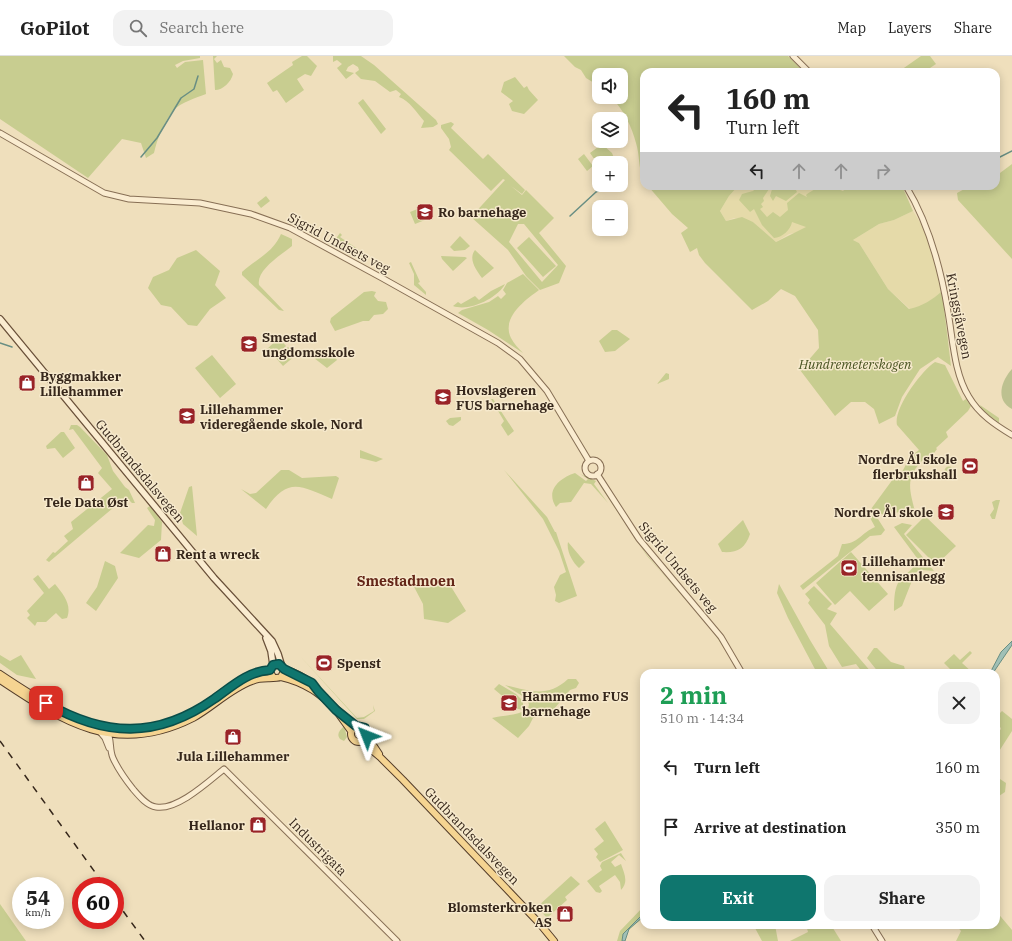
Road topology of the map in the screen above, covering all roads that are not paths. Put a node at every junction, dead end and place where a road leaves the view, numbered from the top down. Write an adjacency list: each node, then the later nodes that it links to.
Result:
1 (793, 56): 2 (street)
2 (805, 68)
3 (0, 133): 7 (street, Sigrid Undsets veg)
4 (908, 190): 6 (street, Kringsjåvegen)
5 (0, 319): 9 (main road, Gudbrandsdalsvegen)
6 (1012, 435)
7 (589, 461): 8 (street); 8 (street)
8 (597, 474): 12 (street, Sigrid Undsets veg)
9 (266, 636): 10 (main road, Gudbrandsdalsvegen); 11 (main road, Gudbrandsdalsvegen)
10 (282, 667): 11 (main road); 15 (main road); 17 (main road)
11 (271, 668): 14 (main road); 19 (main road)
12 (740, 669)
13 (0, 674): 22 (main road)
14 (273, 677): 15 (main road); 19 (main road)
15 (281, 677): 17 (main road)
16 (0, 680): 22 (main road)
17 (318, 691): 18 (main road)
18 (336, 710): 21 (main road); 23 (main road)
19 (190, 717): 20 (main road)
20 (173, 724): 22 (main road); 24 (main road)
21 (356, 726): 23 (main road); 25 (main road)
22 (101, 729): 24 (main road); 27 (street)
23 (351, 731): 26 (main road)
24 (111, 734): 27 (street)
25 (367, 736): 26 (main road); 28 (main road, Gudbrandsdalsvegen)
26 (362, 742): 28 (main road, Gudbrandsdalsvegen)
27 (111, 753): 31 (street, Industrigata)
28 (380, 757): 30 (main road, Gudbrandsdalsvegen)
29 (874, 929): 34 (street)
30 (546, 931): 32 (main road, Gudbrandsdalsvegen); 33 (main road, Gudbrandsdalsvegen)
31 (397, 941)
32 (549, 941)
33 (554, 941)
34 (882, 941)

